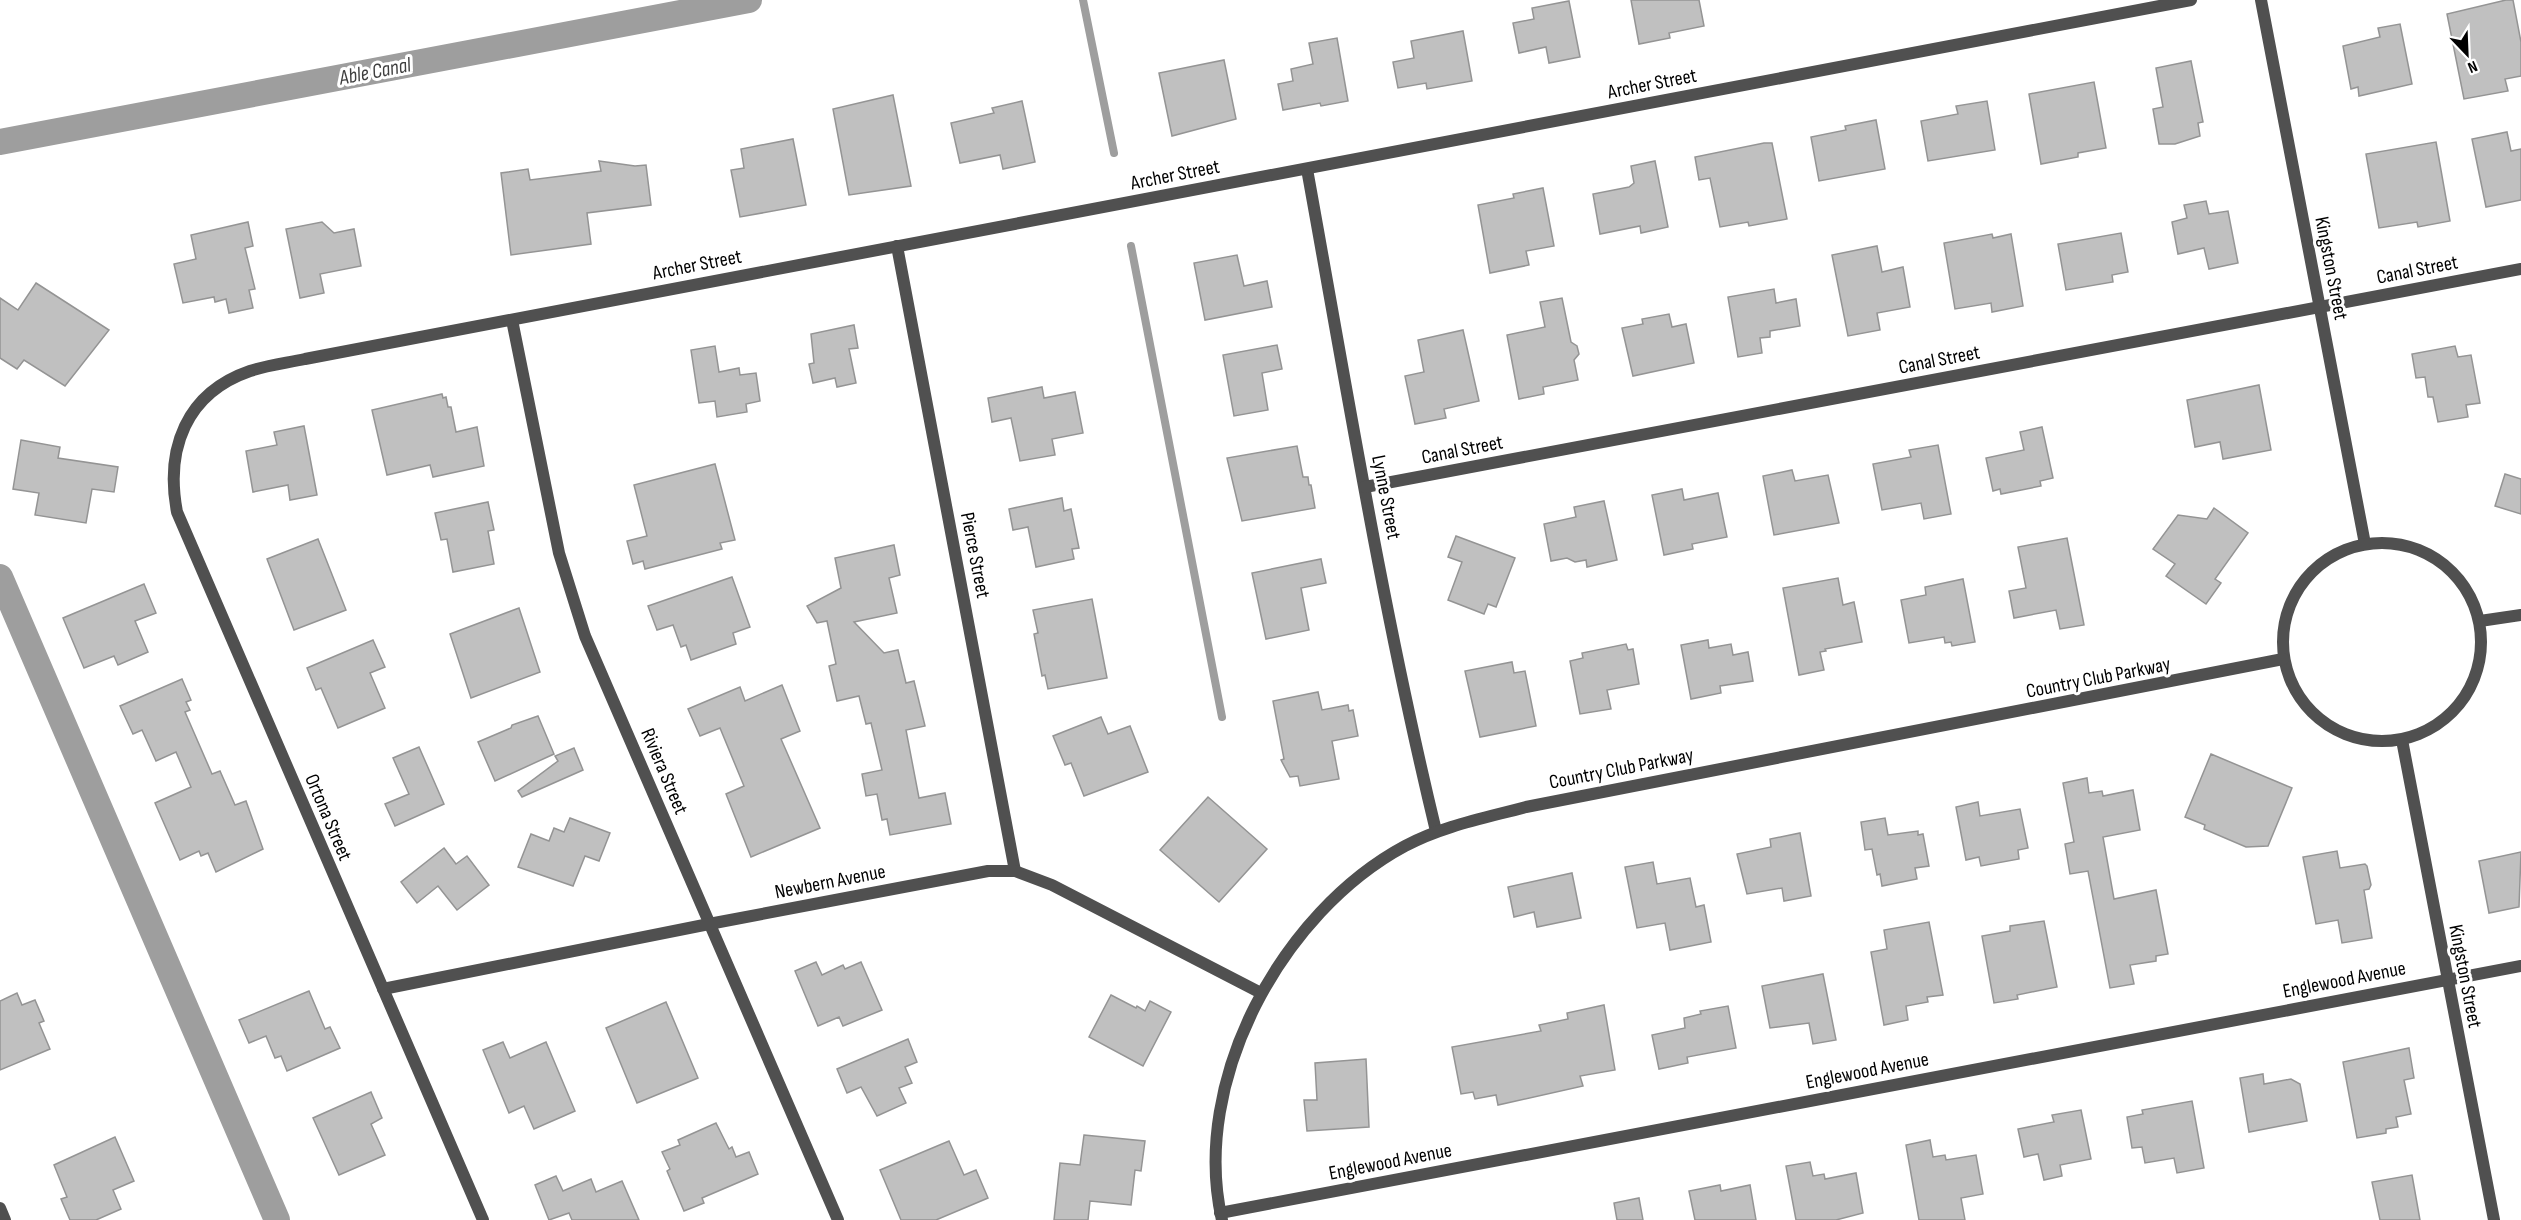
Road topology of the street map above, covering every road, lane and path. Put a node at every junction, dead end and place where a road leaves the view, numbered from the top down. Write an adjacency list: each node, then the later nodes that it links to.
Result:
1 (2191, 0): 3 (street, Archer Street)
2 (2261, 0): 6 (street, Kingston Street)
3 (1307, 169): 4 (street, Archer Street); 9 (street, Lynne Street)
4 (897, 246): 7 (street, Archer Street); 16 (street, Pierce Street)
5 (2521, 269): 6 (street, Canal Street)
6 (2319, 307): 9 (street, Canal Street); 10 (street, Kingston Street)
7 (513, 320): 8 (street, Archer Street); 17 (street, Riviera Street)
8 (185, 424): 20 (street, Ortona Street)
9 (1365, 487): 15 (street, Lynne Street)
10 (2365, 544): 12 (street); 13 (street)
11 (2521, 615): 12 (street)
12 (2480, 621): 14 (street)
13 (2283, 659): 14 (street); 15 (street, Country Club Parkway)
14 (2402, 740): 19 (street, Kingston Street)
15 (1436, 831): 21 (street, Country Club Parkway)
16 (1015, 871): 17 (street, Newbern Avenue); 21 (street, Newbern Avenue)
17 (709, 924): 20 (street, Newbern Avenue); 26 (street, Riviera Street)
18 (2521, 966): 19 (street, Englewood Avenue)
19 (2445, 980): 23 (street, Englewood Avenue); 27 (street, Kingston Street)
20 (383, 989): 25 (street, Ortona Street)
21 (1261, 993): 23 (street, Country Club Parkway)
22 (0, 1208): 24 (street)
23 (1221, 1216)
24 (5, 1220)
25 (483, 1220)
26 (838, 1220)
27 (2494, 1220)

